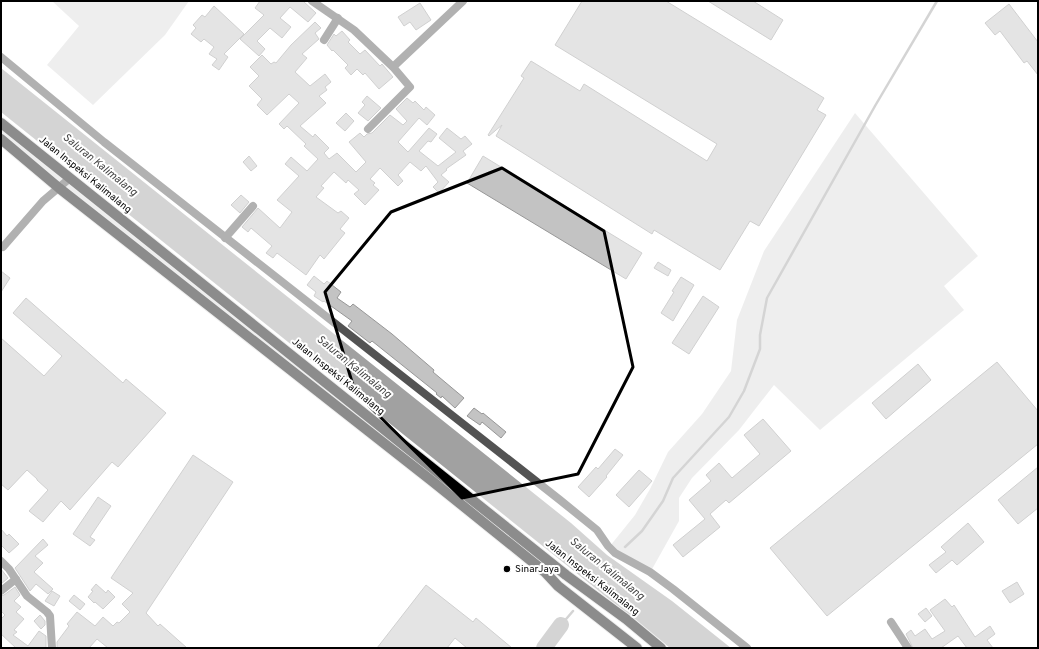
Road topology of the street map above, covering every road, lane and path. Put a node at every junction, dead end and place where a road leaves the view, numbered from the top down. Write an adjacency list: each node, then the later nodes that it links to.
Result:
1 (312, 1): 3 (street)
2 (463, 1): 6 (street)
3 (338, 18): 4 (street); 6 (street)
4 (324, 40)
5 (1, 57): 13 (street)
6 (393, 67): 8 (street)
7 (1, 123): 10 (main road, Jalan Inspeksi Kalimalang)
8 (368, 128)
9 (1, 139): 11 (main road)
10 (70, 178): 11 (street); 15 (main road, Jalan Inspeksi Kalimalang)
11 (59, 188): 14 (street); 16 (main road)
12 (252, 206): 13 (street)
13 (225, 238): 26 (street)
14 (3, 247)
15 (252, 324): 16 (main road); 17 (main road, Jalan Inspeksi Kalimalang)
16 (243, 333): 18 (main road)
17 (438, 471): 18 (main road); 25 (main road, Jalan Inspeksi Kalimalang)
18 (432, 481): 24 (main road)
19 (1, 561): 20 (street)
20 (16, 579): 21 (street); 23 (street)
21 (1, 591)
22 (891, 622): 27 (street)
23 (52, 648)
24 (637, 648)
25 (661, 648)
26 (747, 648)
27 (908, 648)

